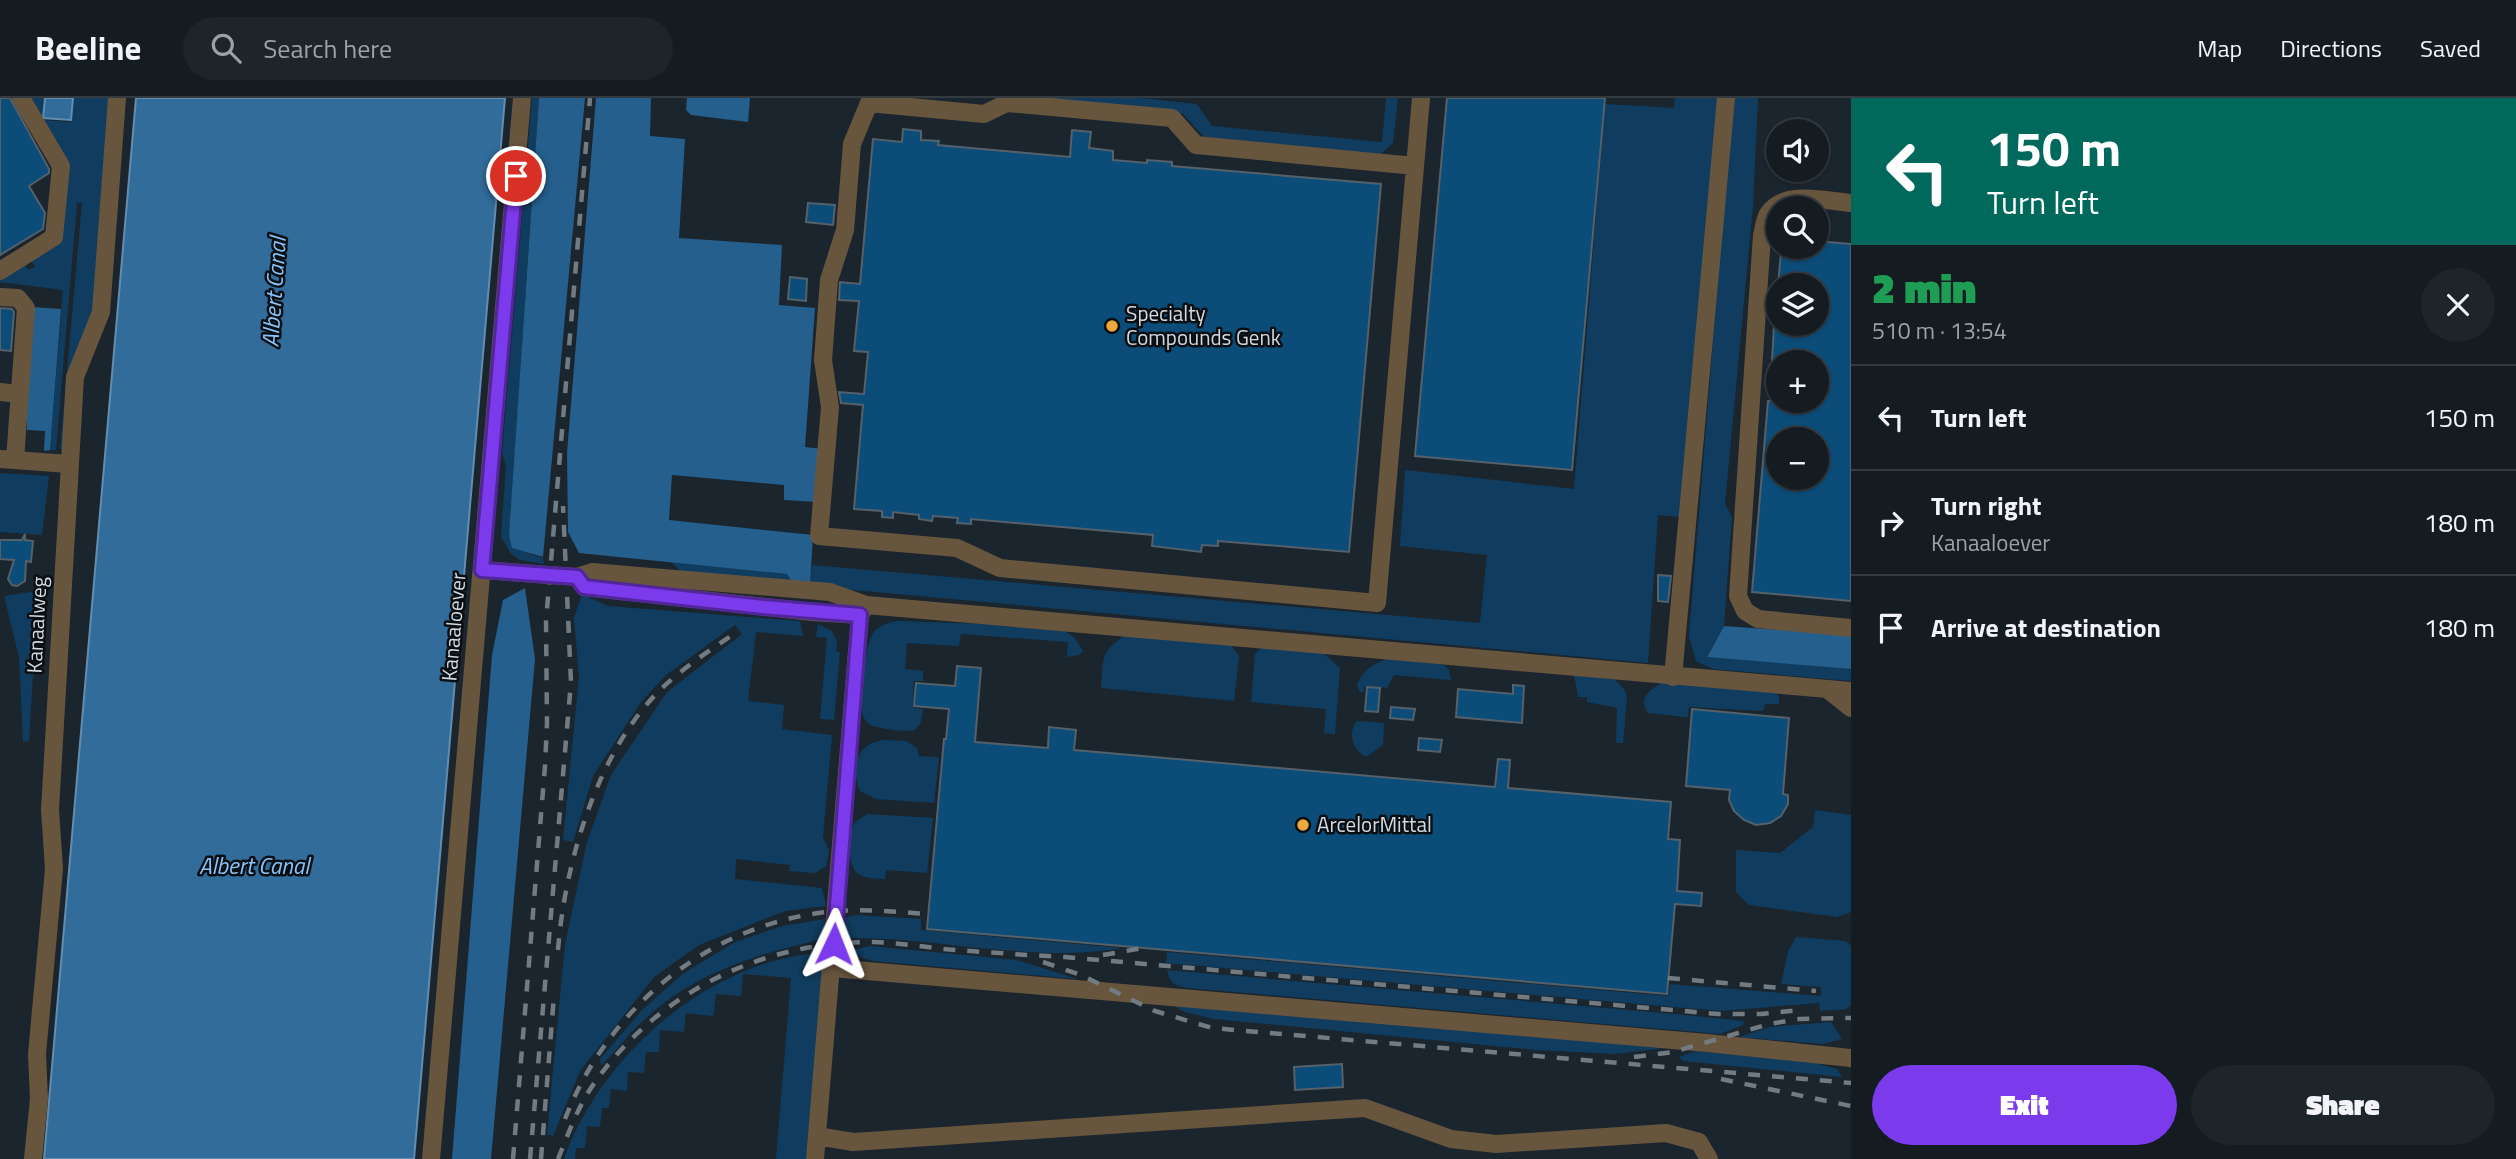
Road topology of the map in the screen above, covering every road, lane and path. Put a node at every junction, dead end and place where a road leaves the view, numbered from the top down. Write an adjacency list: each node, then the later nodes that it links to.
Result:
1 (21, 98): 9 (street)
2 (117, 98): 14 (street, Kanaalweg)
3 (522, 98): 15 (street, Kanaaloever)
4 (1421, 98): 7 (street)
5 (1726, 98): 19 (street)
6 (869, 101): 7 (street); 7 (street)
7 (1415, 166)
8 (1851, 203): 18 (street)
9 (0, 271)
10 (0, 297): 12 (street)
11 (0, 392): 12 (street)
12 (20, 394): 13 (street)
13 (7, 460): 14 (street)
14 (69, 464): 27 (street, Kanaalweg)
15 (482, 570): 16 (street); 28 (street, Kanaaloever)
16 (577, 577): 17 (street); 17 (street)
17 (863, 610): 19 (street); 23 (street)
18 (1851, 628)
19 (1673, 677): 20 (street)
20 (1827, 689): 21 (street); 22 (street)
21 (1851, 691)
22 (1851, 708)
23 (832, 968): 24 (street); 25 (street)
24 (1851, 1058)
25 (817, 1136): 26 (street); 29 (street)
26 (852, 1151): 30 (street)
27 (33, 1159)
28 (431, 1159)
29 (815, 1159)
30 (1709, 1159)

